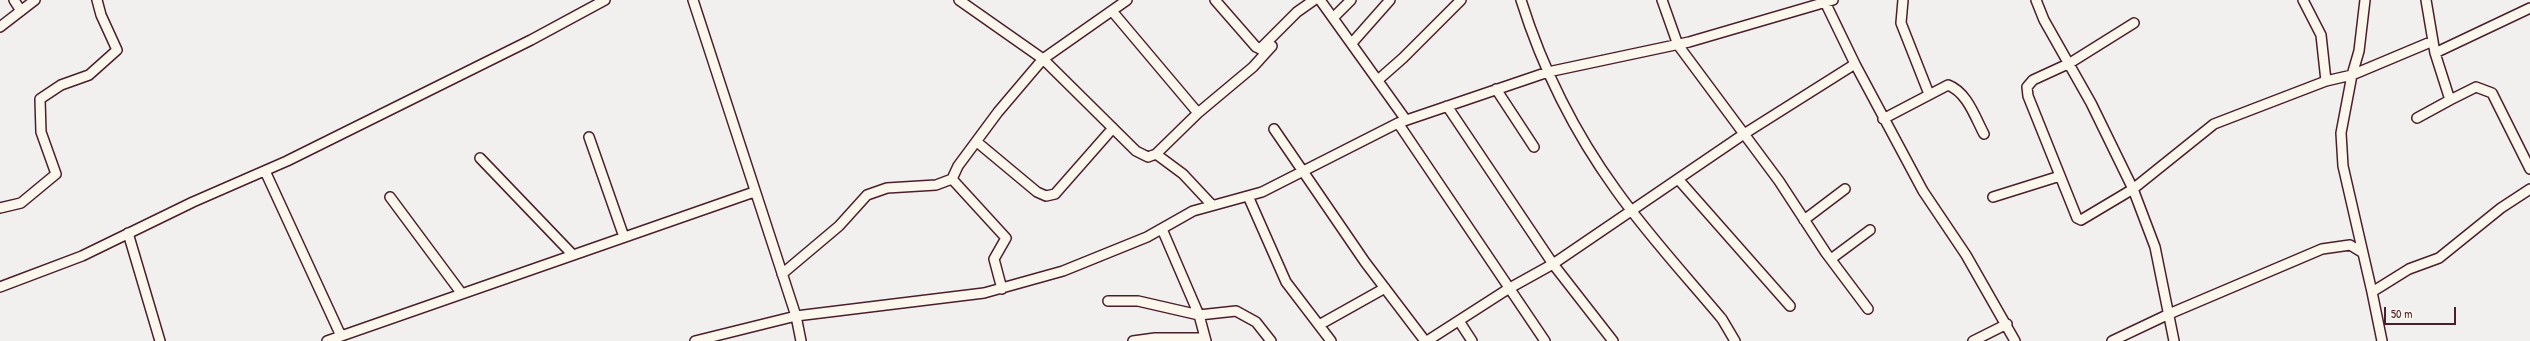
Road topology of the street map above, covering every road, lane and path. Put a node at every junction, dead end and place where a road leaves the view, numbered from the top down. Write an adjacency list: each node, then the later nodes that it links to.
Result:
1 (14, 0): 23 (street)
2 (35, 0): 23 (street)
3 (97, 0): 71 (street)
4 (605, 0): 58 (street)
5 (693, 0): 66 (street)
6 (1127, 0): 24 (street)
7 (1216, 0): 8 (street)
8 (1314, 0)
9 (1320, 0): 25 (street)
10 (1351, 0): 25 (street)
11 (1390, 0): 29 (street)
12 (1461, 0): 38 (street)
13 (1521, 0): 36 (street)
14 (1662, 0): 30 (street)
15 (1903, 0): 41 (street)
16 (2036, 0): 34 (street)
17 (2303, 0): 39 (street)
18 (2365, 0): 37 (street)
19 (2426, 0): 28 (street)
20 (1827, 1): 30 (street); 35 (street)
21 (964, 2): 33 (street)
22 (2530, 8): 32 (street)
23 (21, 11): 27 (street)
24 (1112, 11): 33 (street); 44 (street)
25 (1334, 17): 29 (street)
26 (2134, 23): 34 (street)
27 (0, 27)
28 (2433, 41): 32 (street); 37 (street)
29 (1352, 43): 38 (street)
30 (1678, 45): 36 (street); 50 (street)
31 (1272, 46): 44 (street)
32 (2435, 53): 42 (street)
33 (1043, 59): 48 (street); 53 (street)
34 (2070, 63): 60 (street); 64 (street)
35 (1855, 64): 46 (street); 50 (street)
36 (1548, 72): 40 (street); 72 (street)
37 (2352, 75): 39 (street); 78 (street)
38 (1378, 80): 47 (street)
39 (2326, 81): 64 (street)
40 (1496, 90): 43 (street); 54 (street)
41 (1929, 94): 46 (street); 51 (street)
42 (2450, 100): 45 (street); 57 (street)
43 (1447, 106): 47 (street); 81 (street)
44 (1198, 113): 55 (street)
45 (2417, 118)
46 (1883, 119): 96 (street)
47 (1402, 122): 59 (street); 86 (street)
48 (1113, 128): 53 (street); 55 (street)
49 (1274, 129): 59 (street)
50 (1744, 134): 62 (street); 73 (street)
51 (1984, 134)
52 (590, 137): 77 (street)
53 (977, 142): 61 (street)
54 (1534, 147)
55 (1156, 154): 70 (street)
56 (480, 158): 79 (street)
57 (2530, 169)
58 (265, 171): 76 (street); 98 (street)
59 (1304, 172): 67 (street); 84 (street)
60 (2060, 176): 64 (street); 69 (street)
61 (952, 179): 82 (street); 85 (street)
62 (1678, 179): 72 (street); 90 (street)
63 (1845, 189): 73 (street)
64 (2133, 189): 92 (street)
65 (2530, 189): 87 (street)
66 (754, 192): 77 (street); 82 (street)
67 (1248, 196): 70 (street); 97 (street)
68 (390, 197): 88 (street)
69 (1993, 197)
70 (1212, 205): 74 (street)
71 (0, 208)
72 (1632, 210): 81 (street); 111 (street)
73 (1804, 220): 80 (street)
74 (1162, 229): 85 (street); 93 (street)
75 (1870, 230): 80 (street)
76 (128, 234): 83 (street); 100 (street)
77 (624, 237): 79 (street)
78 (2363, 253): 87 (street); 92 (street)
79 (573, 255): 88 (street)
80 (1831, 259): 91 (street)
81 (1553, 264): 86 (street); 110 (street)
82 (782, 274): 94 (street)
83 (0, 287)
84 (1385, 288): 97 (street); 107 (street)
85 (1002, 289): 94 (street)
86 (1508, 289): 95 (street); 109 (street)
87 (2372, 292): 116 (street)
88 (462, 294): 98 (street)
89 (1108, 301): 93 (street)
90 (1790, 306)
91 (1868, 309)
92 (2169, 314): 114 (street); 115 (street)
93 (1199, 315): 99 (street); 105 (street)
94 (796, 316): 102 (street); 103 (street)
95 (1459, 321): 107 (street); 108 (street)
96 (2007, 324): 112 (street); 113 (street)
97 (1319, 325): 106 (street)
98 (341, 336): 101 (street)
99 (1205, 340): 104 (street)
100 (160, 341)
101 (326, 341)
102 (695, 341)
103 (801, 341)
104 (1133, 341)
105 (1271, 341)
106 (1331, 341)
107 (1426, 341)
108 (1472, 341)
109 (1545, 341)
110 (1612, 341)
111 (1735, 341)
112 (1973, 341)
113 (2015, 341)
114 (2112, 341)
115 (2174, 341)
116 (2382, 341)

